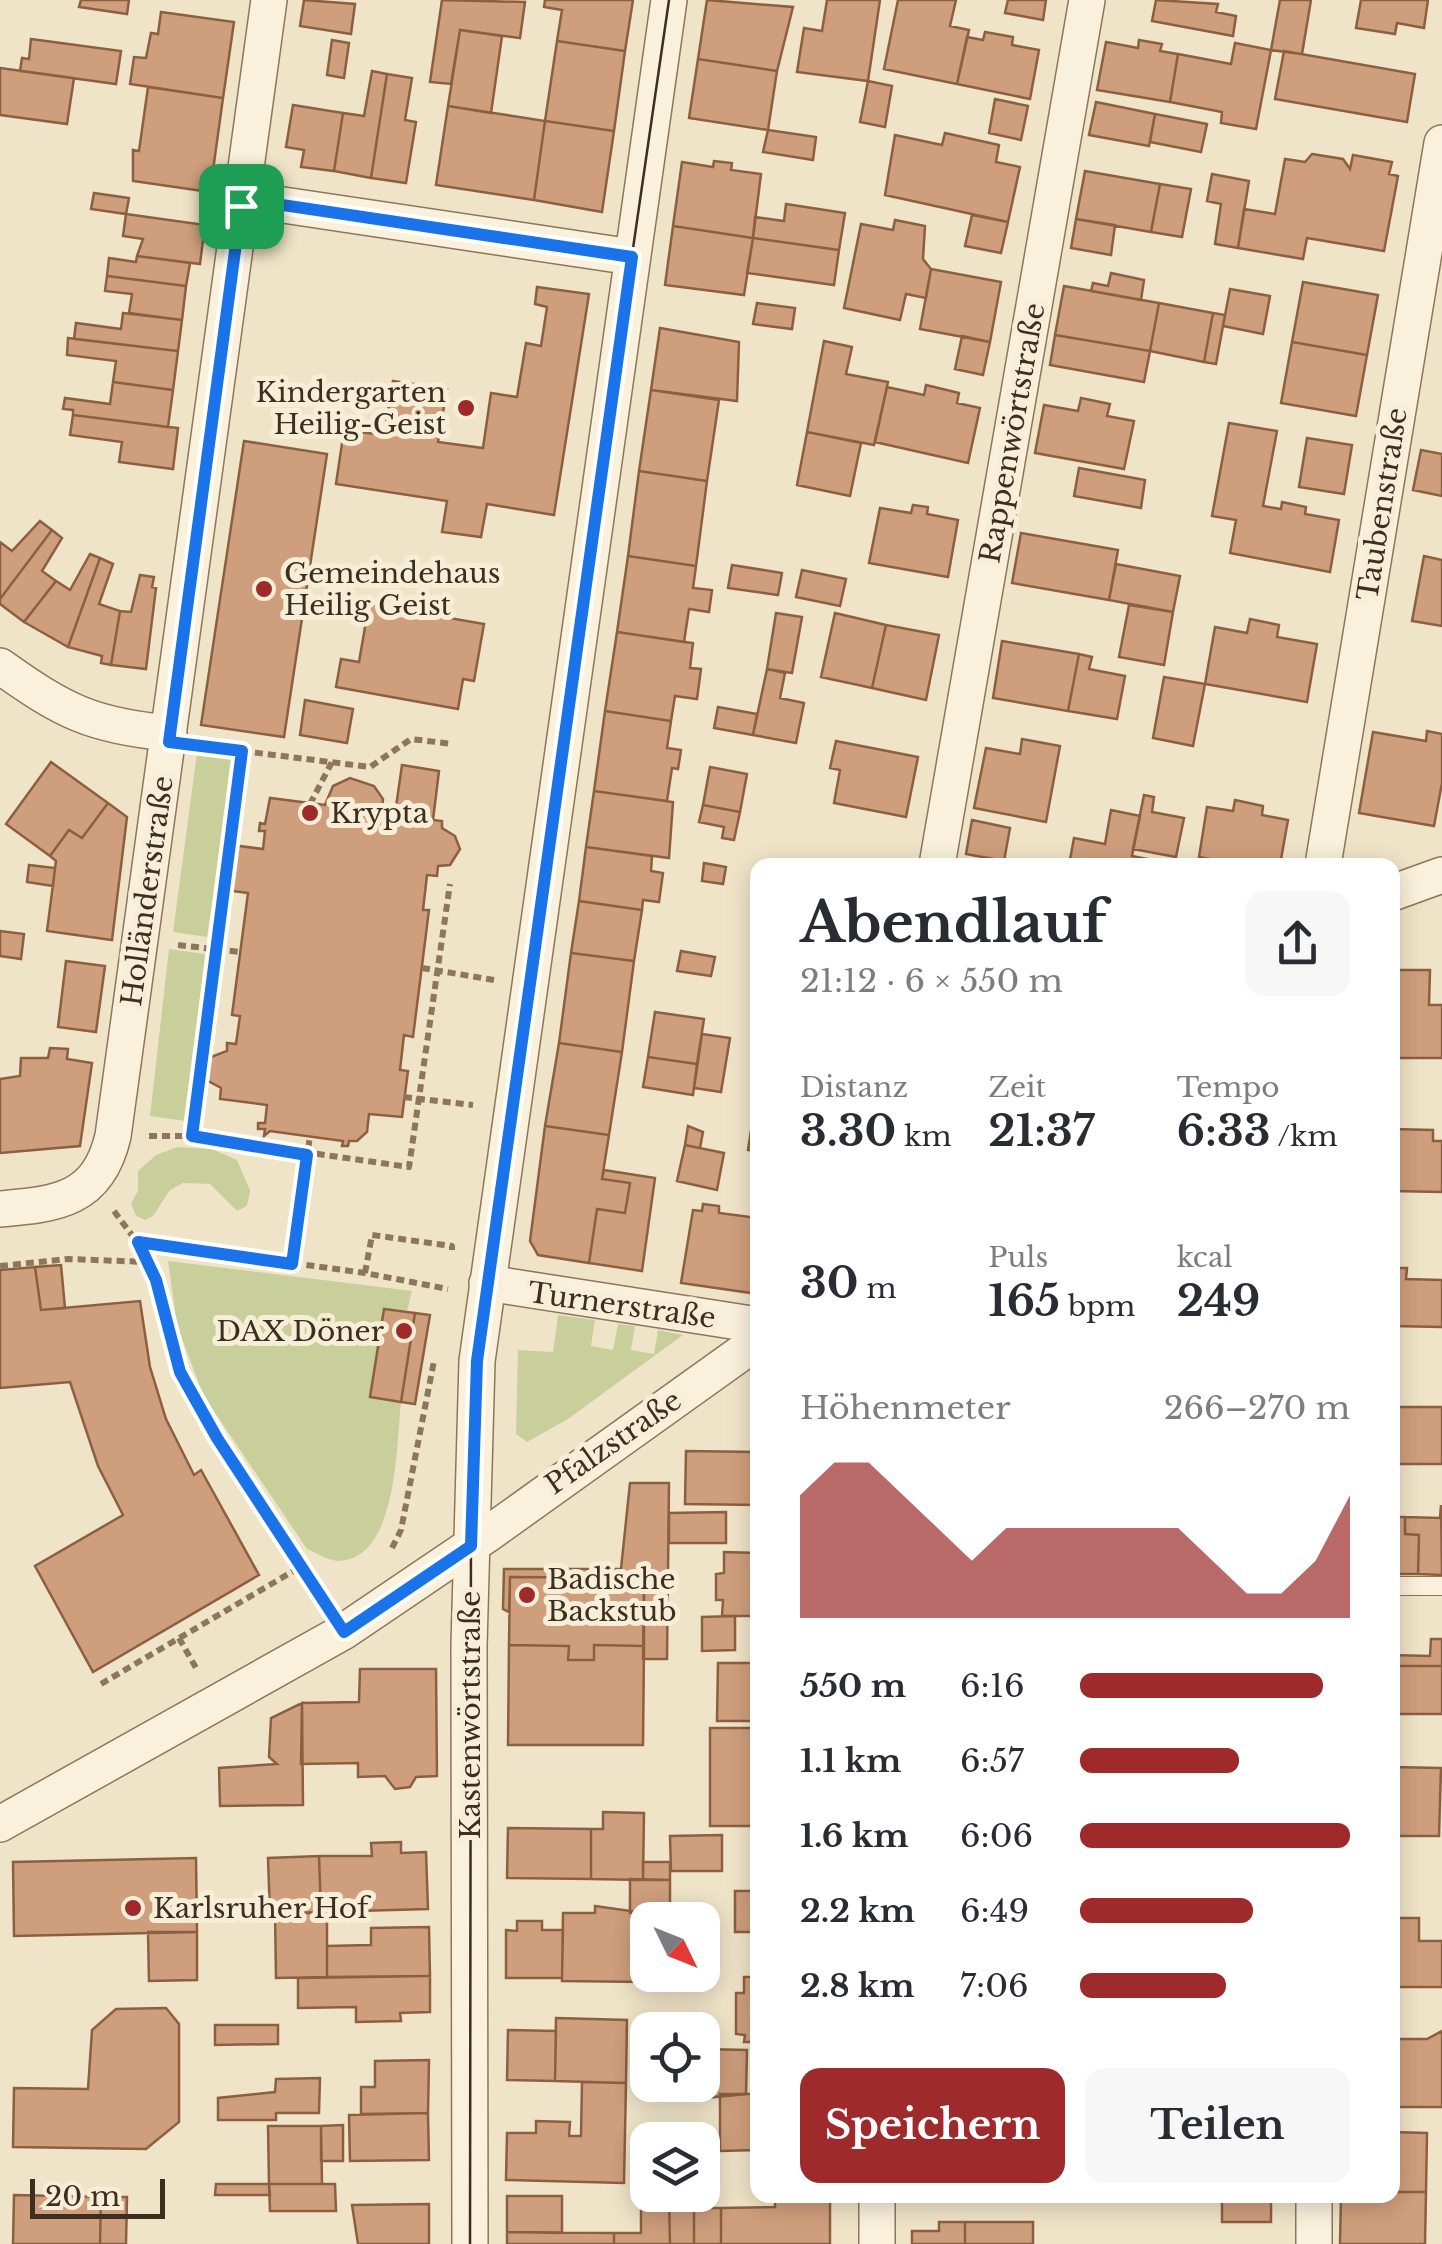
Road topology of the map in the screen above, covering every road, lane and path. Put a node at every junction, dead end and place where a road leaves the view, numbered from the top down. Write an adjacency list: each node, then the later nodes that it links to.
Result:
1 (268, 0): 5 (street, Holländerstraße)
2 (669, 0): 6 (street, Kastenwörtstraße)
3 (1088, 0): 13 (street, Rappenwörtstraße)
4 (1442, 143): 14 (street, Taubenstraße)
5 (242, 199): 6 (street); 8 (street, Holländerstraße)
6 (632, 257): 38 (street, Kastenwörtstraße)
7 (0, 666): 8 (street)
8 (169, 737): 10 (path); 28 (street, Holländerstraße)
9 (453, 744): 11 (path)
10 (242, 751): 11 (path); 18 (path)
11 (332, 762): 12 (path)
12 (310, 804)
13 (938, 858)
14 (1324, 858)
15 (1442, 876): 17 (street)
16 (450, 884): 21 (path)
17 (1400, 891)
18 (213, 949): 19 (path); 27 (path)
19 (240, 952)
20 (422, 968): 21 (path)
21 (439, 969): 22 (path); 24 (path)
22 (495, 980)
23 (404, 1097): 24 (path)
24 (419, 1098): 25 (path); 27 (path)
25 (474, 1105)
26 (310, 1136): 27 (path)
27 (307, 1155): 33 (path)
28 (92, 1182): 29 (street); 30 (path)
29 (0, 1210)
30 (138, 1242): 32 (path); 33 (path)
31 (450, 1261): 35 (path)
32 (148, 1262): 34 (path); 45 (path)
33 (292, 1264): 35 (path)
34 (0, 1266)
35 (365, 1272): 37 (path)
36 (449, 1275): 37 (path)
37 (447, 1289): 38 (path); 39 (path)
38 (486, 1289): 40 (street, Turnerstraße); 43 (street, Kastenwörtstraße)
39 (444, 1307)
40 (750, 1324)
41 (437, 1344): 44 (path)
42 (750, 1347): 43 (street, Pfalzstraße)
43 (471, 1546): 49 (street, Pfalzstraße); 56 (street, Kastenwörtstraße)
44 (388, 1557)
45 (302, 1566): 49 (path); 50 (path)
46 (1400, 1586): 47 (lane)
47 (1442, 1586)
48 (338, 1596): 49 (path)
49 (334, 1617): 53 (street, Pfalzstraße)
50 (179, 1638): 51 (path); 52 (path)
51 (197, 1670)
52 (101, 1684)
53 (0, 1824)
54 (877, 2203): 57 (street)
55 (1314, 2203): 58 (street)
56 (470, 2244)
57 (877, 2244)
58 (1314, 2244)

